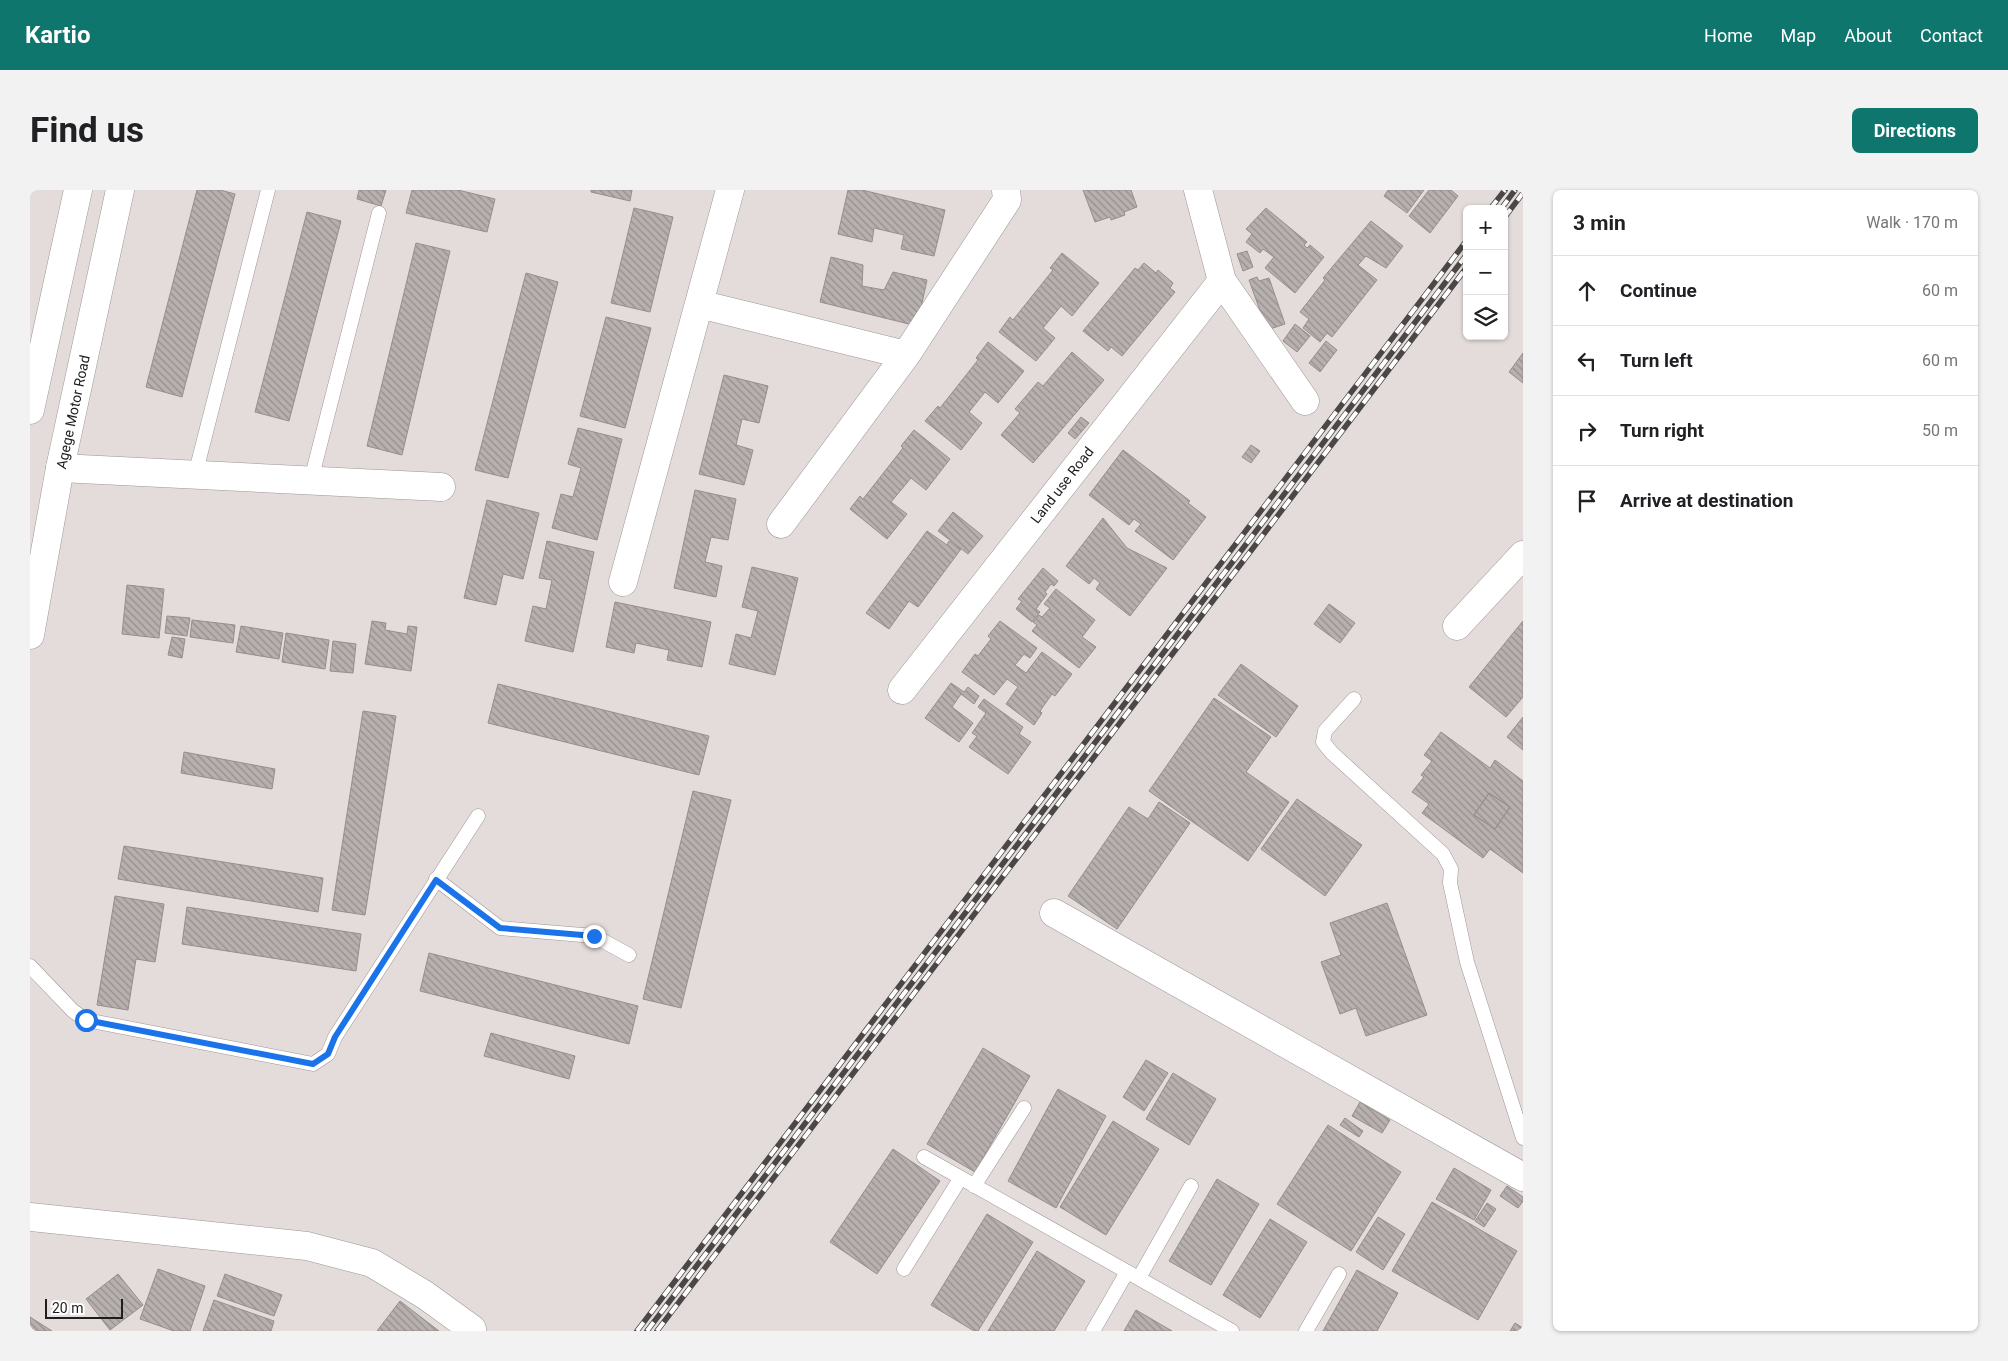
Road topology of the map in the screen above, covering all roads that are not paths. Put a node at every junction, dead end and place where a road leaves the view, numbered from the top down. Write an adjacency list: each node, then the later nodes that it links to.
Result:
1 (78, 190): 10 (street)
2 (120, 190): 12 (street, Agege Motor Road)
3 (268, 190): 16 (lane)
4 (730, 190): 9 (street)
5 (1006, 190): 11 (street)
6 (1198, 190): 8 (street)
7 (378, 213): 17 (lane)
8 (1222, 281): 13 (street); 24 (street, Land use Road)
9 (699, 304): 11 (street); 21 (street)
10 (43, 353): 12 (street); 14 (street)
11 (906, 355): 19 (street)
12 (84, 362): 15 (street, Agege Motor Road)
13 (1306, 401)
14 (30, 410)
15 (60, 468): 16 (street); 23 (street, Agege Motor Road)
16 (195, 475): 17 (street)
17 (311, 480): 18 (street)
18 (441, 487)
19 (781, 524)
20 (1523, 555): 22 (street)
21 (623, 582)
22 (1457, 626)
23 (30, 635)
24 (902, 690)
25 (1354, 699): 32 (lane)
26 (478, 816): 27 (lane)
27 (436, 880): 29 (lane); 30 (lane)
28 (1054, 913): 34 (street)
29 (630, 955)
30 (30, 966)
31 (1024, 1108): 36 (lane)
32 (1523, 1138)
33 (924, 1158): 35 (lane)
34 (1523, 1177)
35 (960, 1179): 36 (lane); 39 (lane)
36 (974, 1186): 41 (lane)
37 (1191, 1186): 41 (lane)
38 (30, 1218): 42 (street)
39 (904, 1269)
40 (1339, 1274): 45 (lane)
41 (1133, 1275): 43 (lane); 44 (lane)
42 (472, 1329)
43 (1093, 1331)
44 (1232, 1331)
45 (1306, 1331)

